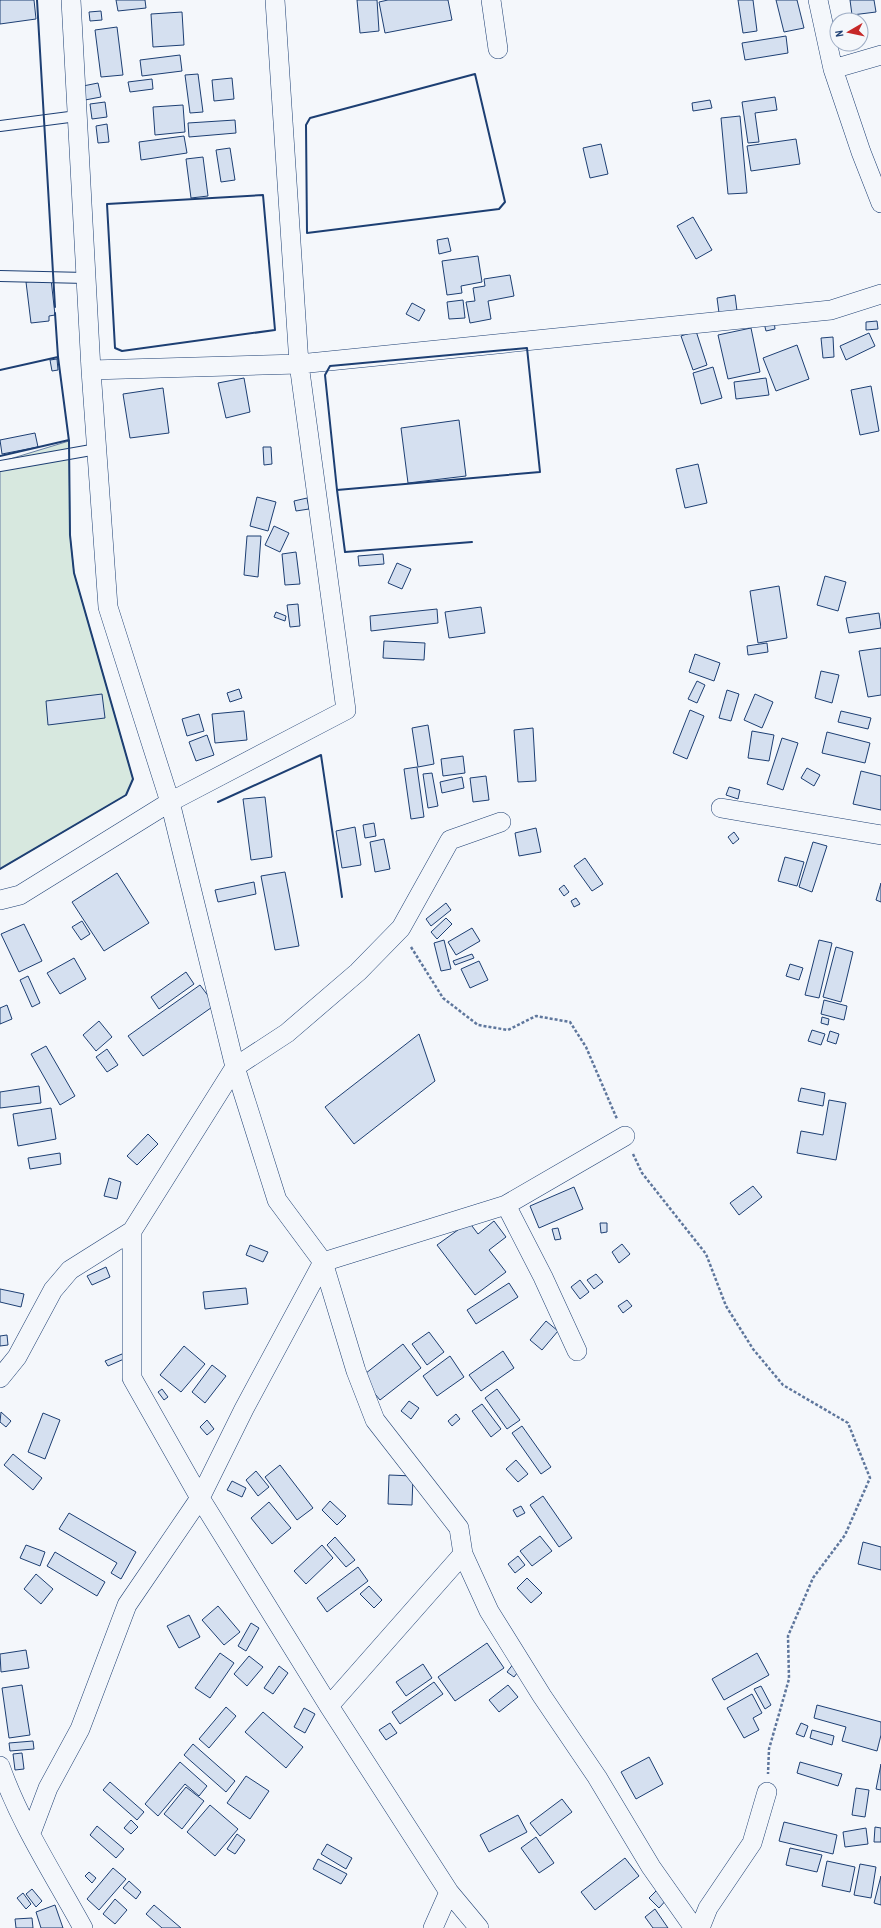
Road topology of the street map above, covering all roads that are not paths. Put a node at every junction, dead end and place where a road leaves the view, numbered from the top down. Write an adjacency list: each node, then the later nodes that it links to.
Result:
1 (71, 0): 8 (street)
2 (275, 0): 14 (street)
3 (491, 0): 5 (street)
4 (818, 0): 7 (street)
5 (498, 49)
6 (881, 55): 7 (street)
7 (832, 69): 10 (street)
8 (77, 116): 9 (lane); 12 (street)
9 (0, 126)
10 (881, 203)
11 (0, 276): 12 (lane)
12 (86, 278): 15 (street)
13 (881, 294): 14 (street)
14 (299, 364): 15 (street); 18 (street)
15 (91, 370): 16 (street)
16 (97, 449): 17 (lane); 18 (street)
17 (0, 466)
18 (170, 802): 22 (street); 23 (street)
19 (721, 808): 21 (street)
20 (501, 822): 23 (street)
21 (881, 836)
22 (0, 900)
23 (235, 1067): 26 (street); 27 (street)
24 (625, 1136): 25 (street)
25 (506, 1205): 27 (street); 28 (street)
26 (132, 1231): 29 (street); 30 (street)
27 (323, 1262): 30 (street); 31 (street)
28 (577, 1351)
29 (0, 1378)
30 (200, 1498): 32 (street); 35 (street)
31 (463, 1554): 32 (street); 40 (street)
32 (329, 1706): 36 (street)
33 (0, 1766): 35 (street)
34 (767, 1792): 41 (street)
35 (31, 1833): 37 (street)
36 (449, 1892): 38 (street); 39 (street)
37 (83, 1928)
38 (432, 1928)
39 (478, 1928)
40 (694, 1928)
41 (700, 1928)

